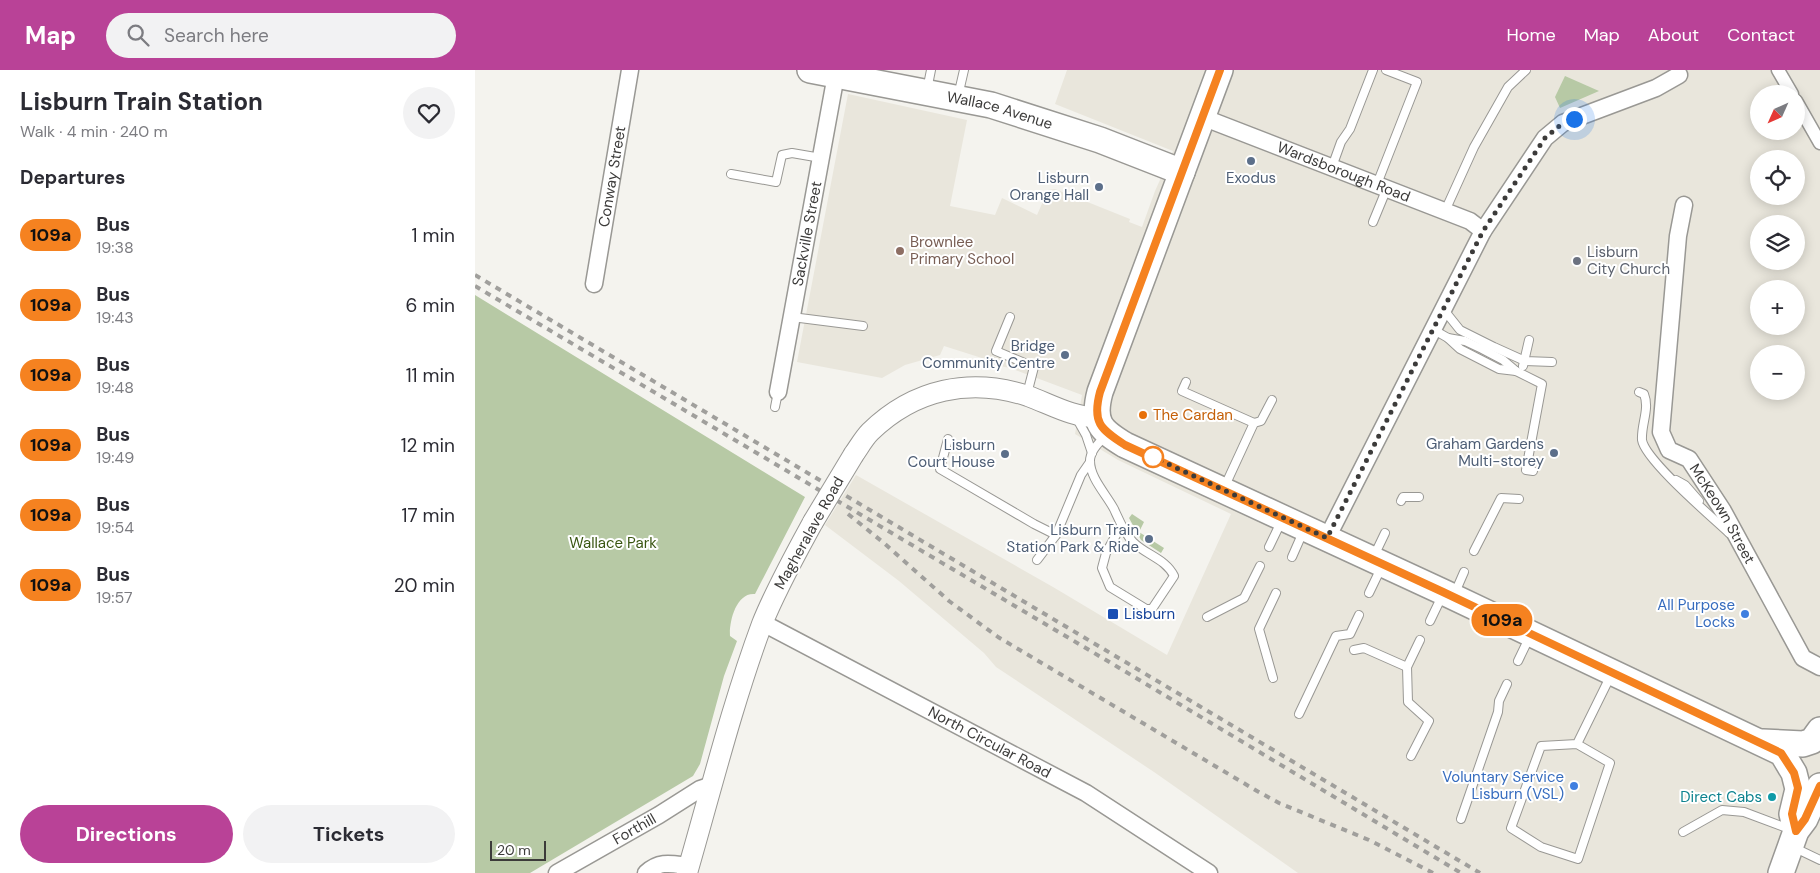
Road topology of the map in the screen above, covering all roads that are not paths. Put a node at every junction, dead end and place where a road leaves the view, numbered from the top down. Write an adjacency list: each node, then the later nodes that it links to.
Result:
1 (631, 70): 26 (street, Conway Street)
2 (810, 70): 10 (main road, Wallace Avenue)
3 (964, 70): 13 (lane)
4 (1220, 70): 14 (main road)
5 (1373, 70): 18 (lane)
6 (1386, 70): 21 (lane)
7 (1526, 70): 23 (lane)
8 (1778, 70): 12 (street)
9 (1679, 74): 25 (street)
10 (836, 75): 11 (main road, Wallace Avenue); 17 (street, Sackville Street)
11 (929, 81): 13 (main road, Wallace Avenue)
12 (1787, 85)
13 (957, 98): 19 (main road, Wallace Avenue)
14 (1202, 117): 18 (street, Wardsborough Road); 19 (main road)
15 (1805, 117): 16 (street)
16 (1820, 143)
17 (821, 158): 20 (lane); 28 (street, Sackville Street)
18 (1332, 166): 21 (street, Wardsborough Road)
19 (1182, 172): 41 (main road)
20 (731, 174)
21 (1382, 186): 23 (street, Wardsborough Road); 24 (lane)
22 (1685, 205): 55 (street, McKeown Street)
23 (1445, 211): 25 (street, Wardsborough Road)
24 (1373, 222)
25 (1483, 231): 27 (street)
26 (594, 284)
27 (1443, 310): 31 (street); 33 (lane)
28 (792, 317): 30 (lane); 39 (street, Sackville Street)
29 (1010, 318): 38 (lane)
30 (863, 326)
31 (1434, 330): 35 (lane); 54 (street)
32 (1529, 340): 33 (lane)
33 (1525, 361): 34 (lane); 35 (lane)
34 (1552, 362)
35 (1519, 372): 45 (lane)
36 (1186, 382): 42 (lane)
37 (1639, 392): 55 (lane)
38 (1027, 396): 41 (street, Magheralave Road); 69 (street, Magheralave Road, bridge)
39 (776, 400)
40 (1272, 400): 42 (lane)
41 (1093, 421): 44 (lane); 44 (lane); 46 (main road)
42 (1254, 423): 46 (lane)
43 (947, 440): 53 (lane)
44 (1091, 457): 51 (lane); 53 (lane)
45 (1533, 471)
46 (1223, 490): 50 (main road)
47 (1419, 497): 49 (lane)
48 (1519, 499): 57 (lane)
49 (1401, 501)
50 (1294, 523): 54 (main road); 56 (lane); 58 (lane)
51 (1121, 526): 51 (lane)
52 (1385, 533): 60 (lane)
53 (1056, 535): 59 (lane)
54 (1327, 538): 60 (main road)
55 (1741, 544): 75 (street, McKeown Street)
56 (1269, 547)
57 (1474, 551)
58 (1291, 557)
59 (1037, 560)
60 (1377, 562): 64 (lane); 65 (main road)
61 (1260, 566): 67 (lane)
62 (1464, 572): 65 (lane)
63 (1276, 593): 77 (lane)
64 (1369, 593)
65 (1448, 594): 68 (lane); 70 (main road)
66 (1359, 615): 79 (lane)
67 (1207, 617)
68 (1430, 621)
69 (763, 623): 84 (street, Magheralave Road); 93 (street, North Circular Road)
70 (1531, 634): 73 (lane); 76 (main road)
71 (1420, 640): 74 (lane)
72 (1354, 650): 74 (lane)
73 (1518, 661)
74 (1407, 667): 83 (lane)
75 (1820, 667)
76 (1612, 674): 81 (main road); 82 (lane)
77 (1273, 678)
78 (1507, 684): 86 (lane)
79 (1299, 714)
80 (1820, 730): 81 (main road)
81 (1759, 741): 88 (main road)
82 (1577, 744): 82 (lane)
83 (1411, 756)
84 (712, 786): 90 (street, Magheralave Road); 91 (street, Forthill)
85 (1820, 786): 88 (main road)
86 (1461, 819)
87 (1683, 832): 88 (lane)
88 (1793, 838): 89 (lane); 94 (main road)
89 (1820, 860)
90 (688, 870): 92 (street)
91 (557, 873)
92 (646, 873)
93 (1209, 873)
94 (1781, 873)

